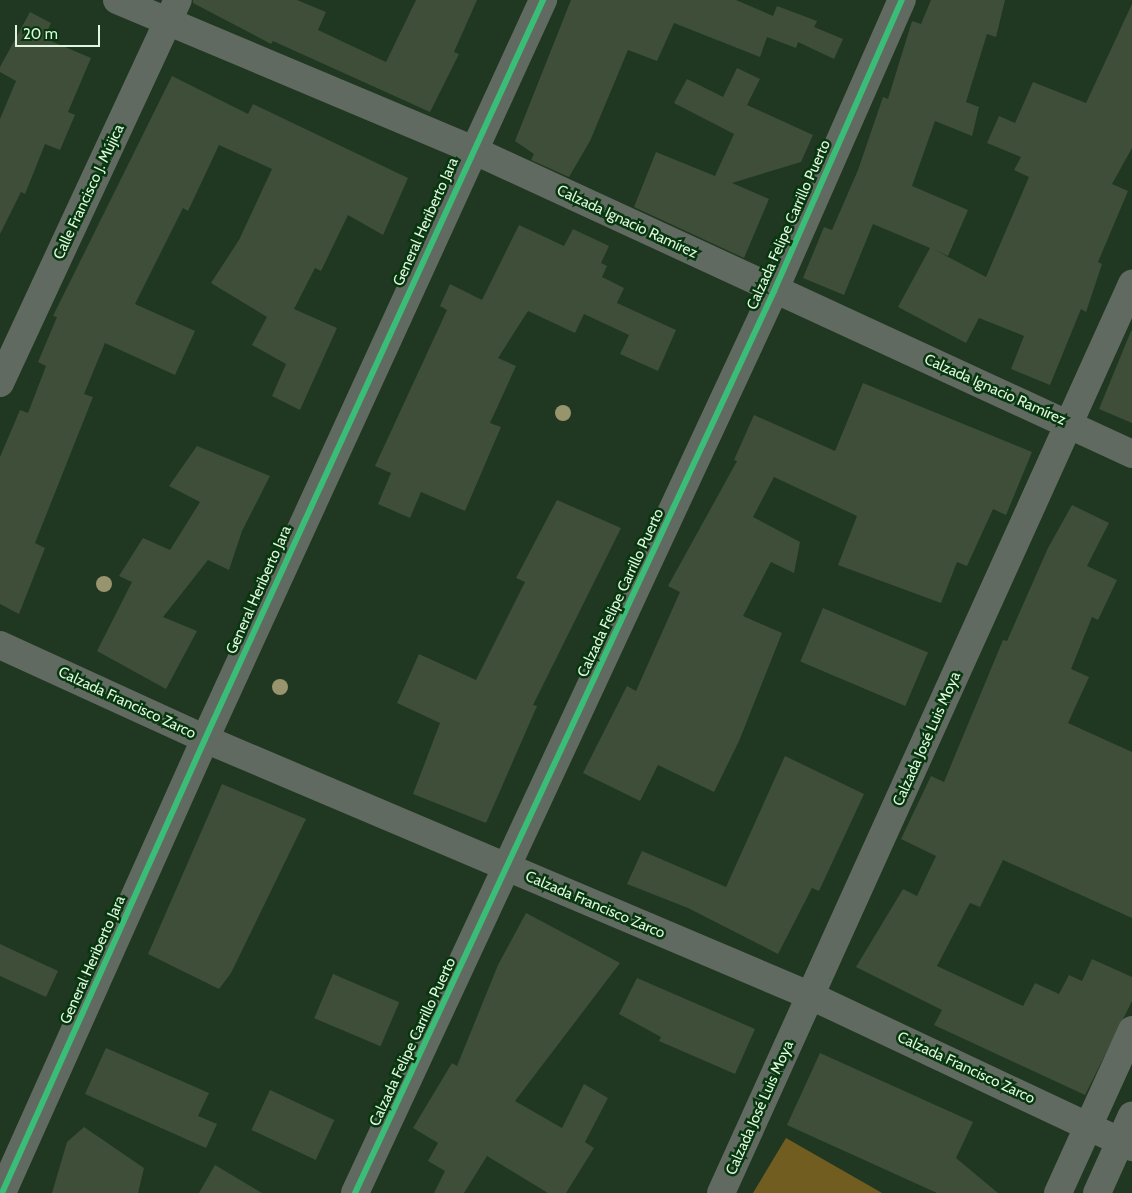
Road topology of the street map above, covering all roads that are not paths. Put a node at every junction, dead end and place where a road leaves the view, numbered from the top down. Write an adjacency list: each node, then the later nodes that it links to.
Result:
1 (117, 0): 4 (street, Calzada Ignacio Ramírez)
2 (543, 0): 5 (street, General Heriberto Jara)
3 (902, 0): 7 (street, Calzada Felipe Carrillo Puerto)
4 (173, 12): 5 (street, Calzada Ignacio Ramírez); 8 (street, Calle Francisco J. Mújica)
5 (473, 150): 7 (street, Calzada Ignacio Ramírez); 12 (street, General Heriberto Jara)
6 (1132, 284): 9 (street, Calzada José Luis Moya)
7 (774, 291): 9 (street, Calzada Ignacio Ramírez); 13 (street, Calzada Felipe Carrillo Puerto)
8 (0, 384)
9 (1069, 424): 10 (street, Calzada Ignacio Ramírez); 14 (street, Calzada José Luis Moya)
10 (1132, 454)
11 (0, 645): 12 (street, Calzada Francisco Zarco)
12 (204, 739): 13 (street, Calzada Francisco Zarco); 19 (street, General Heriberto Jara)
13 (508, 869): 14 (street, Calzada Francisco Zarco); 20 (street, Calzada Felipe Carrillo Puerto)
14 (810, 996): 17 (street, Calzada Francisco Zarco); 21 (street, Calzada José Luis Moya)
15 (1132, 1030): 17 (street)
16 (1132, 1115): 18 (street)
17 (1089, 1125): 18 (street, Calzada Francisco Zarco); 22 (street)
18 (1126, 1145): 23 (street)
19 (2, 1193)
20 (355, 1193)
21 (721, 1193)
22 (1058, 1193)
23 (1097, 1193)

